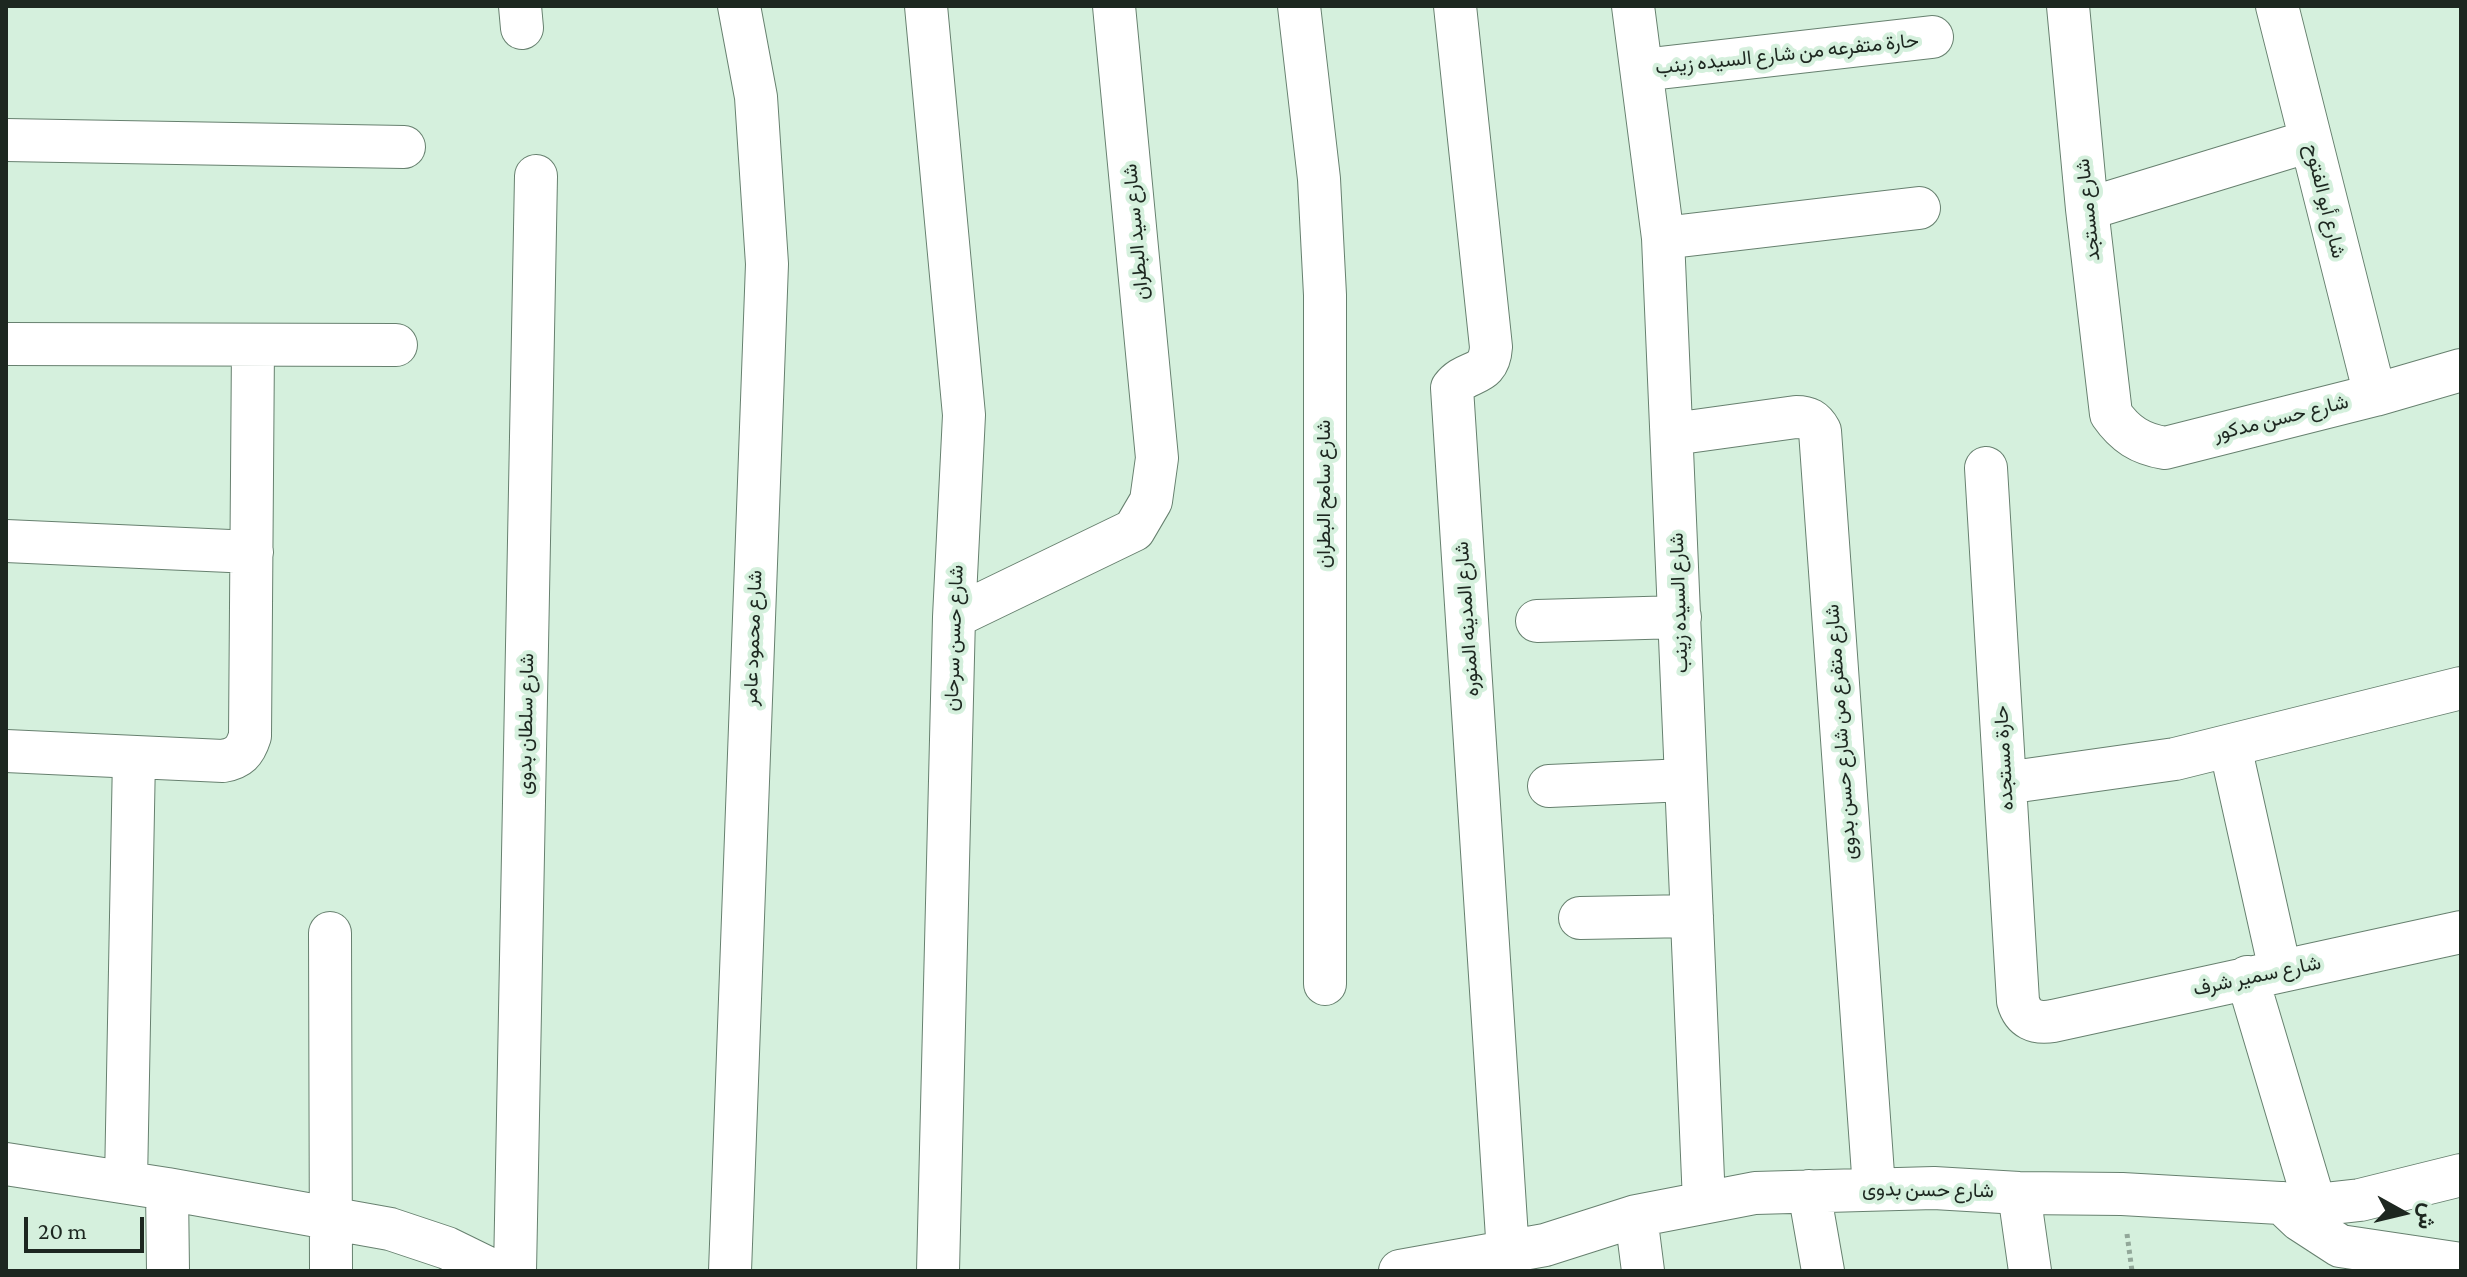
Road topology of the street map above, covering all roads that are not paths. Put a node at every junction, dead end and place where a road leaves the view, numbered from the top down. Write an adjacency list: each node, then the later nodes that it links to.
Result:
1 (739, 6): 62 (street, شارع محمود عامر)
2 (926, 6): 28 (street, شارع حسن سرحان)
3 (1114, 6): 28 (street, شارع سيد البطران)
4 (1299, 6): 43 (street, شارع سامح البطران)
5 (1455, 6): 56 (street, شارع المدينه المنوره)
6 (1633, 6): 10 (street, شارع السيده زينب)
7 (2068, 6): 16 (street, شارع مستجد)
8 (2277, 6): 12 (street, شارع أبو الفتوح)
9 (1932, 37): 10 (street, حارة متفرعه من شارع السيده زينب)
10 (1642, 70): 17 (street, شارع السيده زينب)
11 (6, 140): 13 (street)
12 (2310, 141): 16 (street); 22 (street, شارع أبو الفتوح)
13 (404, 147)
14 (536, 176): 61 (street, شارع سلطان بدوى)
15 (1919, 208): 17 (street)
16 (2087, 209): 23 (street, شارع مستجد)
17 (1663, 238): 24 (street, شارع السيده زينب)
18 (6, 344): 19 (street)
19 (253, 345): 20 (street); 27 (street)
20 (396, 345)
21 (2461, 370): 22 (street, شارع حسن مدكور)
22 (2375, 395): 23 (street, شارع حسن مدكور)
23 (2111, 414)
24 (1673, 434): 29 (street, شارع السيده زينب); 48 (street, شارع متفرع من شارع حسن بدوى)
25 (1986, 468): 36 (street, حارة مستجده)
26 (6, 541): 27 (street)
27 (252, 552): 34 (street)
28 (954, 617): 63 (street, شارع حسن سرحان)
29 (1680, 617): 30 (street); 35 (street, شارع السيده زينب)
30 (1537, 621)
31 (2461, 688): 32 (street)
32 (2230, 746): 36 (street); 42 (street)
33 (6, 751): 34 (street)
34 (134, 757): 47 (street)
35 (1686, 780): 37 (street); 38 (street, شارع السيده زينب)
36 (2005, 783): 44 (street, حارة مستجده)
37 (1549, 786)
38 (1692, 916): 39 (street); 52 (street, شارع السيده زينب)
39 (1580, 918)
40 (2461, 932): 42 (street, شارع سمير شرف)
41 (330, 933): 55 (street)
42 (2264, 974): 44 (street, شارع سمير شرف); 53 (street)
43 (1325, 984)
44 (2053, 1021)
45 (6, 1164): 47 (street)
46 (2461, 1175): 53 (street, شارع حسن بدوى)
47 (126, 1182): 49 (street)
48 (1874, 1188): 50 (street, شارع حسن بدوى); 51 (street, شارع حسن بدوى)
49 (167, 1189): 55 (street); 58 (street)
50 (1809, 1191): 52 (street, شارع حسن بدوى); 66 (street)
51 (2019, 1193): 53 (street, شارع حسن بدوى); 67 (street)
52 (1704, 1202): 54 (street, شارع حسن بدوى)
53 (2299, 1204): 57 (street)
54 (1636, 1216): 56 (street, شارع حسن بدوى); 65 (street)
55 (330, 1219): 59 (street); 60 (street)
56 (1501, 1262): 64 (street, شارع حسن بدوى)
57 (2461, 1264)
58 (168, 1271)
59 (331, 1271)
60 (494, 1271)
61 (515, 1271)
62 (730, 1271)
63 (938, 1271)
64 (1400, 1271)
65 (1643, 1271)
66 (1823, 1271)
67 (2030, 1271)

